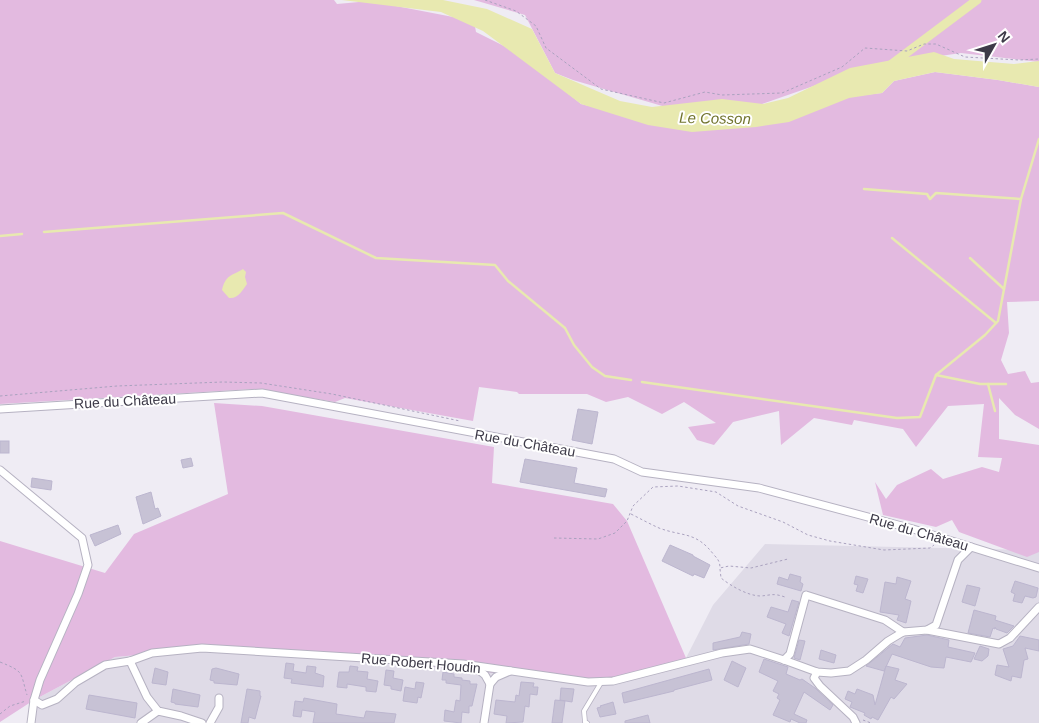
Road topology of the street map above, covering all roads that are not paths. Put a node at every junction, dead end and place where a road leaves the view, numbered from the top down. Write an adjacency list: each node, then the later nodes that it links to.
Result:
1 (0, 409): 3 (street, Rue du Château)
2 (0, 470): 16 (street)
3 (971, 547): 4 (street, Rue du Château); 6 (street)
4 (1039, 568)
5 (1039, 607): 6 (street)
6 (927, 630): 7 (street)
7 (903, 632): 8 (street); 12 (street)
8 (784, 660): 12 (street, Rue Robert Houdin); 13 (street, Rue Robert Houdin)
9 (130, 661): 10 (street, Rue Robert Houdin); 16 (street, Rue Robert Houdin); 17 (street)
10 (475, 666): 11 (street, Rue Robert Houdin); 14 (street)
11 (511, 670): 13 (street, Rue Robert Houdin); 14 (street)
12 (817, 672): 24 (street)
13 (602, 681): 23 (lane)
14 (490, 684): 22 (street)
15 (219, 698): 21 (street)
16 (34, 700): 18 (street)
17 (158, 711): 19 (street); 20 (street)
18 (31, 723)
19 (141, 723)
20 (202, 723)
21 (210, 723)
22 (484, 723)
23 (587, 723)
24 (856, 723)

